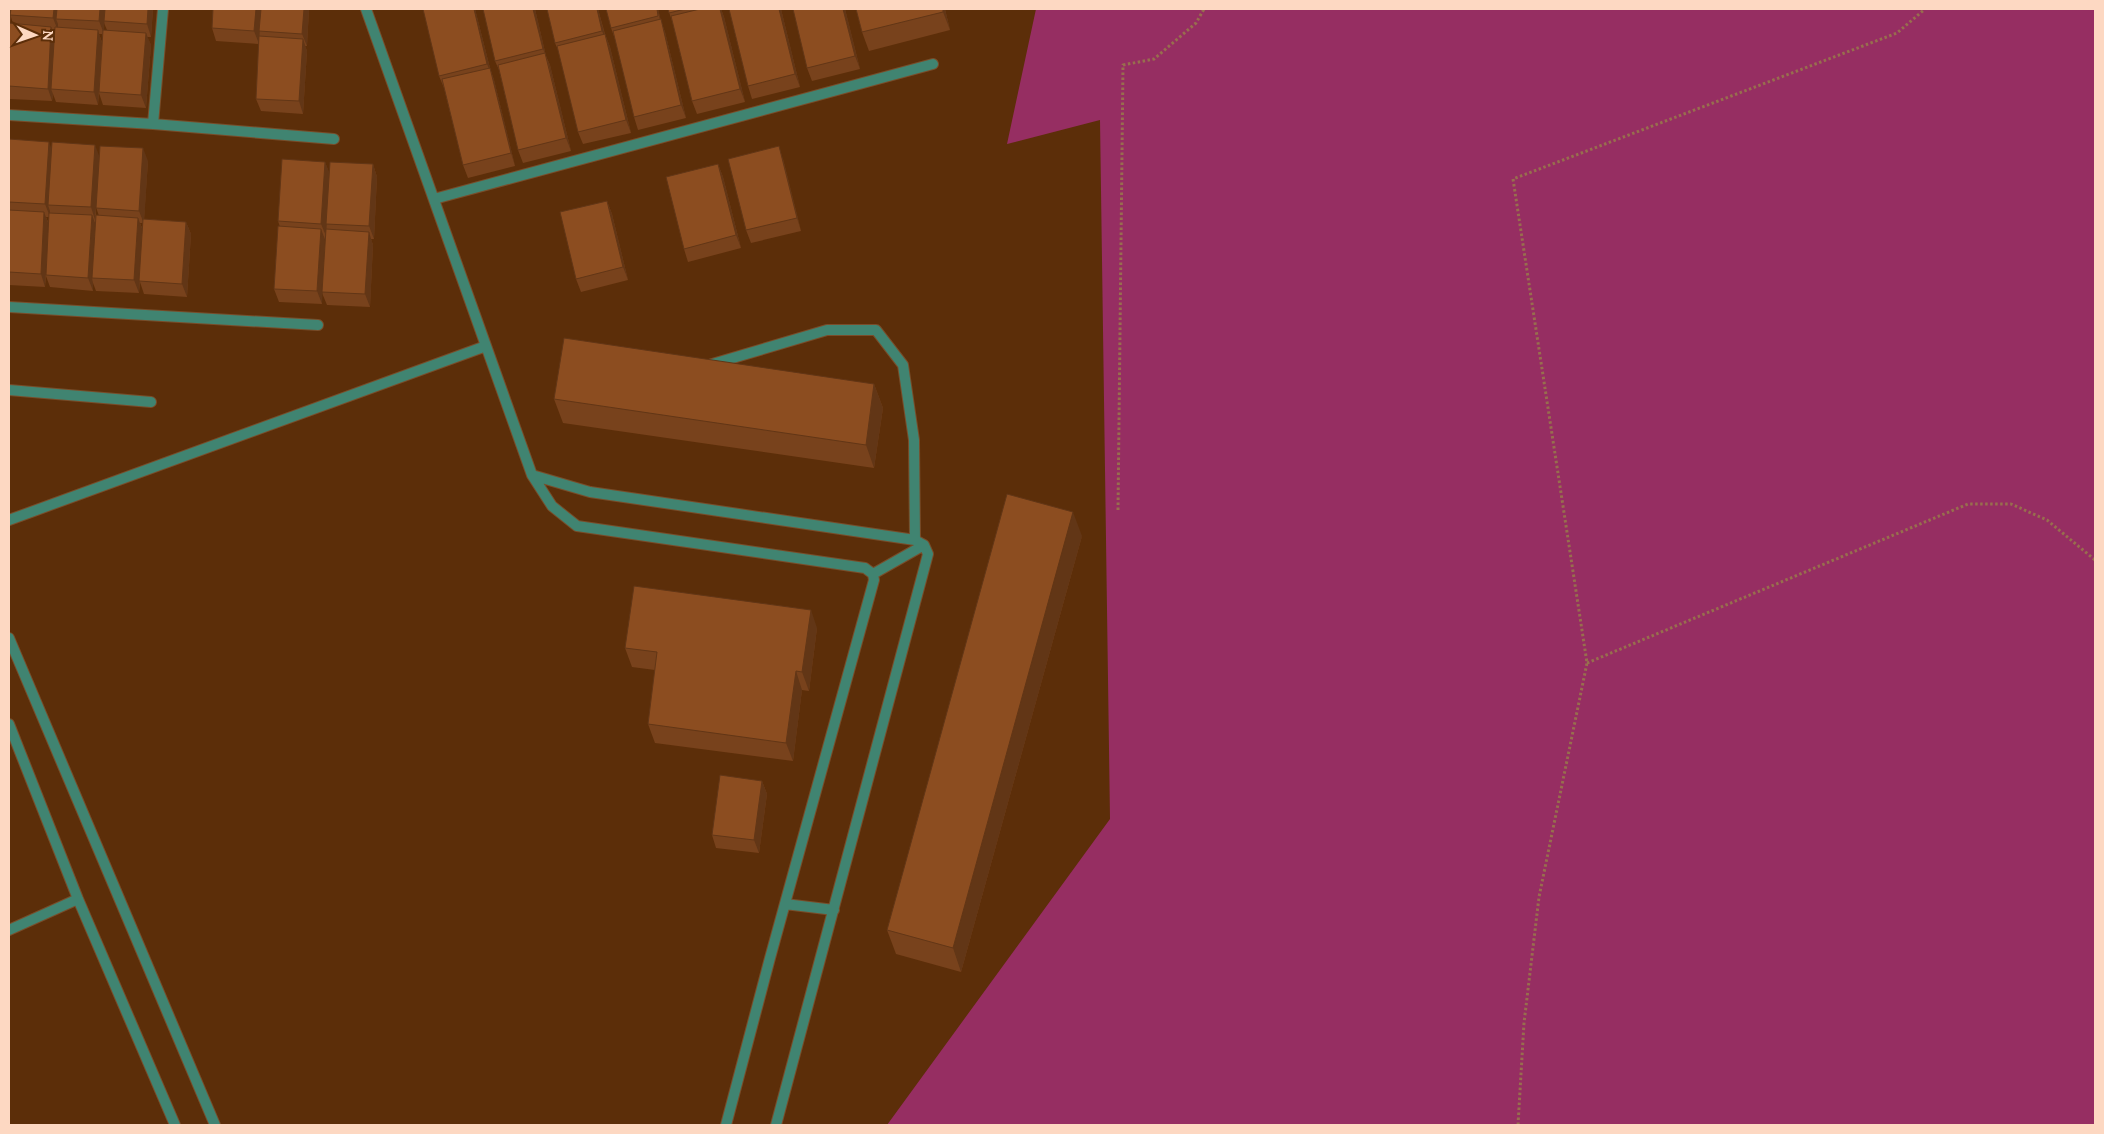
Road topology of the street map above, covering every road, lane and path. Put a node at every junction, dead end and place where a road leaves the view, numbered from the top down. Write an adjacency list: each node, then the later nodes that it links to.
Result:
1 (162, 9): 7 (lane)
2 (366, 9): 9 (lane)
3 (1204, 9): 17 (path)
4 (1925, 9): 23 (path)
5 (933, 64): 9 (lane)
6 (9, 115): 7 (lane)
7 (153, 124): 8 (lane)
8 (334, 139)
9 (434, 199): 12 (lane)
10 (9, 307): 11 (lane)
11 (318, 325)
12 (486, 346): 16 (lane); 18 (lane)
13 (707, 365): 19 (lane)
14 (9, 390): 15 (lane)
15 (151, 402)
16 (532, 476): 19 (lane); 21 (lane)
17 (1118, 510)
18 (9, 520)
19 (920, 543): 21 (lane); 27 (lane)
20 (2095, 560): 23 (path)
21 (873, 574): 26 (lane)
22 (9, 638): 30 (lane)
23 (1588, 663): 33 (path)
24 (9, 724): 25 (lane)
25 (78, 899): 28 (lane); 29 (lane)
26 (785, 904): 27 (lane); 31 (lane)
27 (834, 910): 32 (lane)
28 (9, 930)
29 (174, 1125)
30 (215, 1125)
31 (726, 1125)
32 (776, 1125)
33 (1518, 1125)

